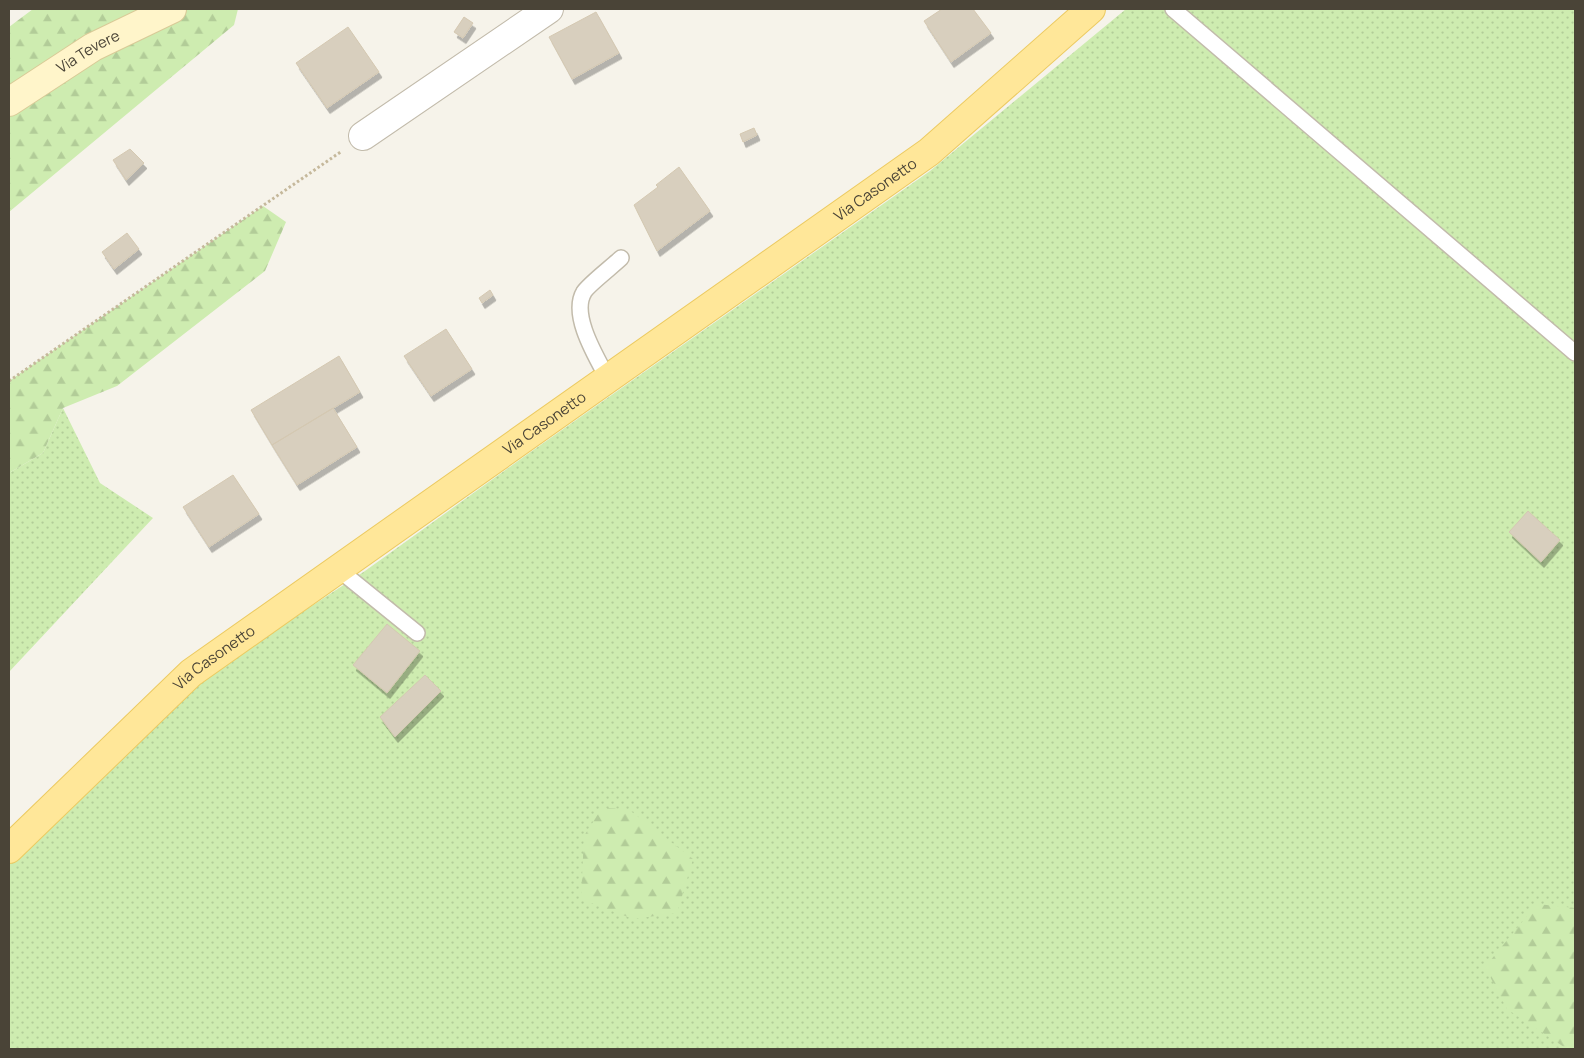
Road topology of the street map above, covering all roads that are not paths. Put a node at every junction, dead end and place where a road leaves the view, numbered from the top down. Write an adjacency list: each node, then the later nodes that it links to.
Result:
1 (172, 9): 5 (main road, Via Tevere)
2 (549, 9): 6 (street)
3 (1174, 9): 8 (lane)
4 (1082, 11): 9 (main road, Via Casonetto)
5 (9, 102)
6 (363, 136)
7 (622, 258): 9 (lane)
8 (1575, 352)
9 (608, 379): 10 (main road, Via Casonetto)
10 (338, 570): 11 (lane); 12 (main road, Via Casonetto)
11 (417, 633)
12 (9, 849)

